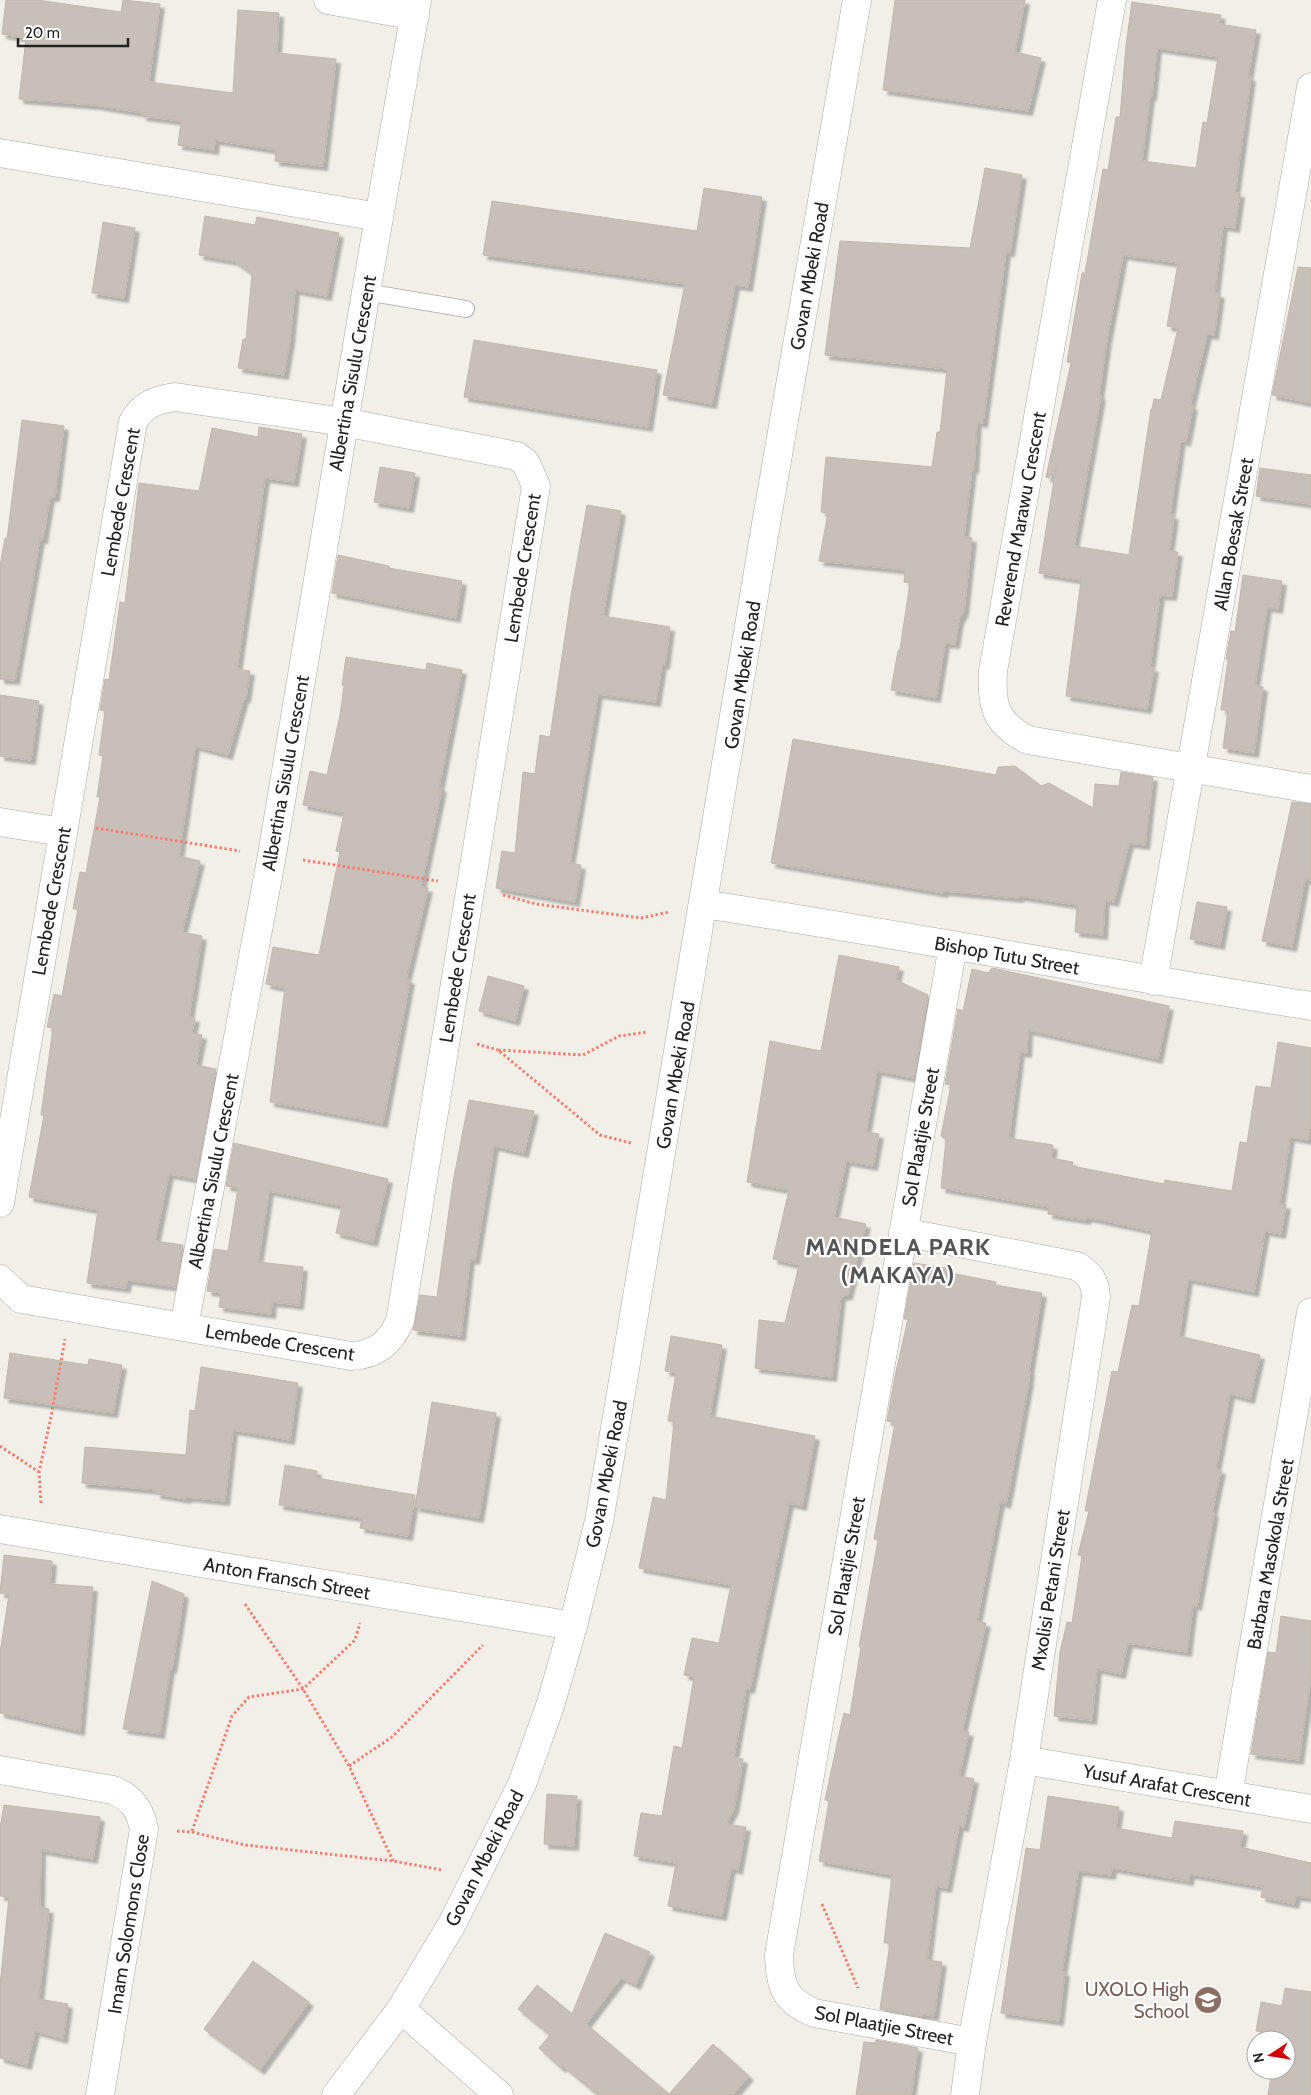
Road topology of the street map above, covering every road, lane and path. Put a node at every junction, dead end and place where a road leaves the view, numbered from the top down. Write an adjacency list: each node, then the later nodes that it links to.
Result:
1 (328, 0): 4 (street)
2 (857, 0): 16 (street, Govan Mbeki Road)
3 (1112, 0): 11 (street, Reverend Marawu Crescent)
4 (416, 8): 7 (street, Albertina Sisulu Crescent)
5 (1311, 87): 11 (street, Allan Boesak Street)
6 (0, 153): 7 (street)
7 (378, 217): 8 (street, Albertina Sisulu Crescent)
8 (366, 292): 9 (lane); 10 (street, Albertina Sisulu Crescent)
9 (466, 309)
10 (344, 422): 14 (street, Lembede Crescent); 15 (street, Lembede Crescent); 27 (street, Albertina Sisulu Crescent)
11 (1192, 769): 12 (street, Reverend Marawu Crescent); 18 (street, Allan Boesak Street)
12 (1311, 789)
13 (0, 822): 14 (street)
14 (62, 832): 22 (street, Lembede Crescent)
15 (471, 886): 16 (path); 27 (street, Lembede Crescent)
16 (703, 904): 17 (street, Bishop Tutu Street); 20 (street, Govan Mbeki Road)
17 (953, 945): 18 (street, Bishop Tutu Street); 23 (street, Sol Plaatjie Street)
18 (1153, 981): 19 (street, Bishop Tutu Street)
19 (1311, 1006)
20 (683, 1027): 21 (street, Govan Mbeki Road); 21 (path)
21 (662, 1151): 34 (street, Govan Mbeki Road)
22 (0, 1203)
23 (903, 1232): 37 (street, Mxolisi Petani Street); 48 (street, Sol Plaatjie Street)
24 (0, 1279): 25 (street, Lembede Crescent)
25 (70, 1308): 27 (street, Lembede Crescent); 29 (path)
26 (1311, 1312): 40 (street, Barbara Masokola Street)
27 (184, 1327)
28 (0, 1446): 29 (path)
29 (40, 1472): 31 (path)
30 (0, 1529): 31 (street, Anton Fransch Street)
31 (43, 1536): 32 (street, Anton Fransch Street)
32 (220, 1566): 33 (street, Anton Fransch Street); 36 (path)
33 (513, 1616): 34 (street, Anton Fransch Street); 38 (path)
34 (573, 1626): 45 (street, Govan Mbeki Road)
35 (355, 1640): 36 (path)
36 (303, 1689): 38 (path); 43 (path)
37 (1024, 1760): 40 (street, Yusuf Arafat Crescent); 49 (street, Mxolisi Petani Street)
38 (348, 1766): 44 (path)
39 (0, 1770): 42 (street, Imam Solomons Close)
40 (1228, 1796): 41 (street, Yusuf Arafat Crescent)
41 (1311, 1809)
42 (144, 1828): 43 (path); 50 (street, Imam Solomons Close)
43 (192, 1832): 44 (path)
44 (393, 1861): 45 (path)
45 (475, 1876): 47 (street, Govan Mbeki Road)
46 (820, 1899): 48 (path)
47 (401, 2009): 51 (street, Govan Mbeki Road); 52 (street)
48 (872, 2024): 49 (street, Sol Plaatjie Street)
49 (972, 2042): 53 (street, Mxolisi Petani Street)
50 (100, 2095)
51 (336, 2095)
52 (499, 2095)
53 (965, 2095)

